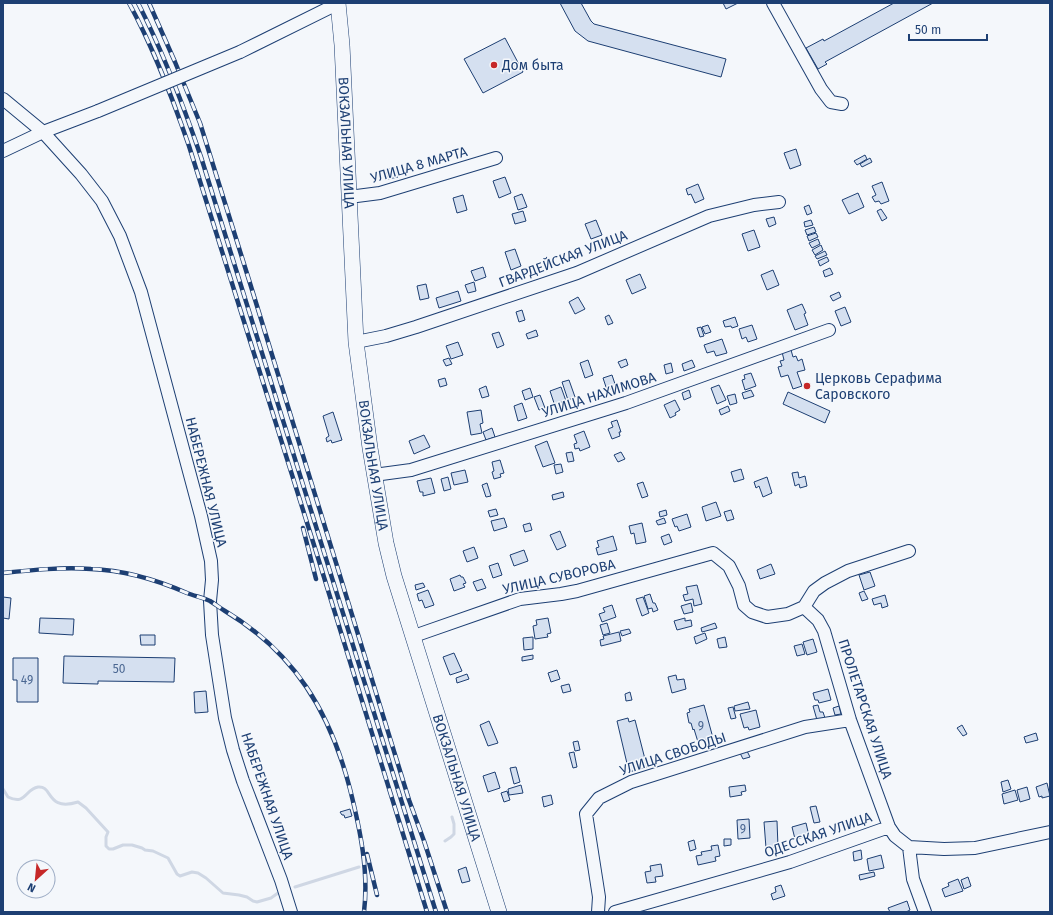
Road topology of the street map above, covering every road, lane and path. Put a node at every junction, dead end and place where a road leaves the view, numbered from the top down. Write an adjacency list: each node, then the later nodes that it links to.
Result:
1 (339, 3): 5 (street, bridge); 8 (main road, ВОКЗАЛЬНАЯ УЛИЦА)
2 (773, 3): 4 (street)
3 (3, 99): 5 (street, НАБЕРЕЖНАЯ УЛИЦА)
4 (842, 104)
5 (43, 132): 6 (street); 20 (street, НАБЕРЕЖНАЯ УЛИЦА)
6 (3, 152)
7 (496, 158): 8 (street, УЛИЦА 8 МАРТА)
8 (349, 197): 11 (main road, ВОКЗАЛЬНАЯ УЛИЦА)
9 (779, 202): 11 (street, ГВАРДЕЙСКАЯ УЛИЦА)
10 (829, 330): 12 (street, УЛИЦА НАХИМОВА)
11 (356, 342): 12 (main road, ВОКЗАЛЬНАЯ УЛИЦА)
12 (374, 475): 15 (main road, ВОКЗАЛЬНАЯ УЛИЦА)
13 (909, 551): 14 (street)
14 (804, 607): 15 (street, УЛИЦА СУВОРОВА); 16 (street, ПРОЛЕТАРСКАЯ УЛИЦА)
15 (414, 636): 21 (main road, ВОКЗАЛЬНАЯ УЛИЦА)
16 (850, 720): 17 (street, ПРОЛЕТАРСКАЯ УЛИЦА); 22 (street, УЛИЦА СВОБОДЫ)
17 (889, 827): 19 (street, ОДЕССКАЯ УЛИЦА); 23 (street, ОДЕССКАЯ УЛИЦА)
18 (1050, 832): 19 (street)
19 (909, 847): 24 (street)
20 (291, 912)
21 (499, 912)
22 (598, 912)
23 (615, 912)
24 (925, 912)

